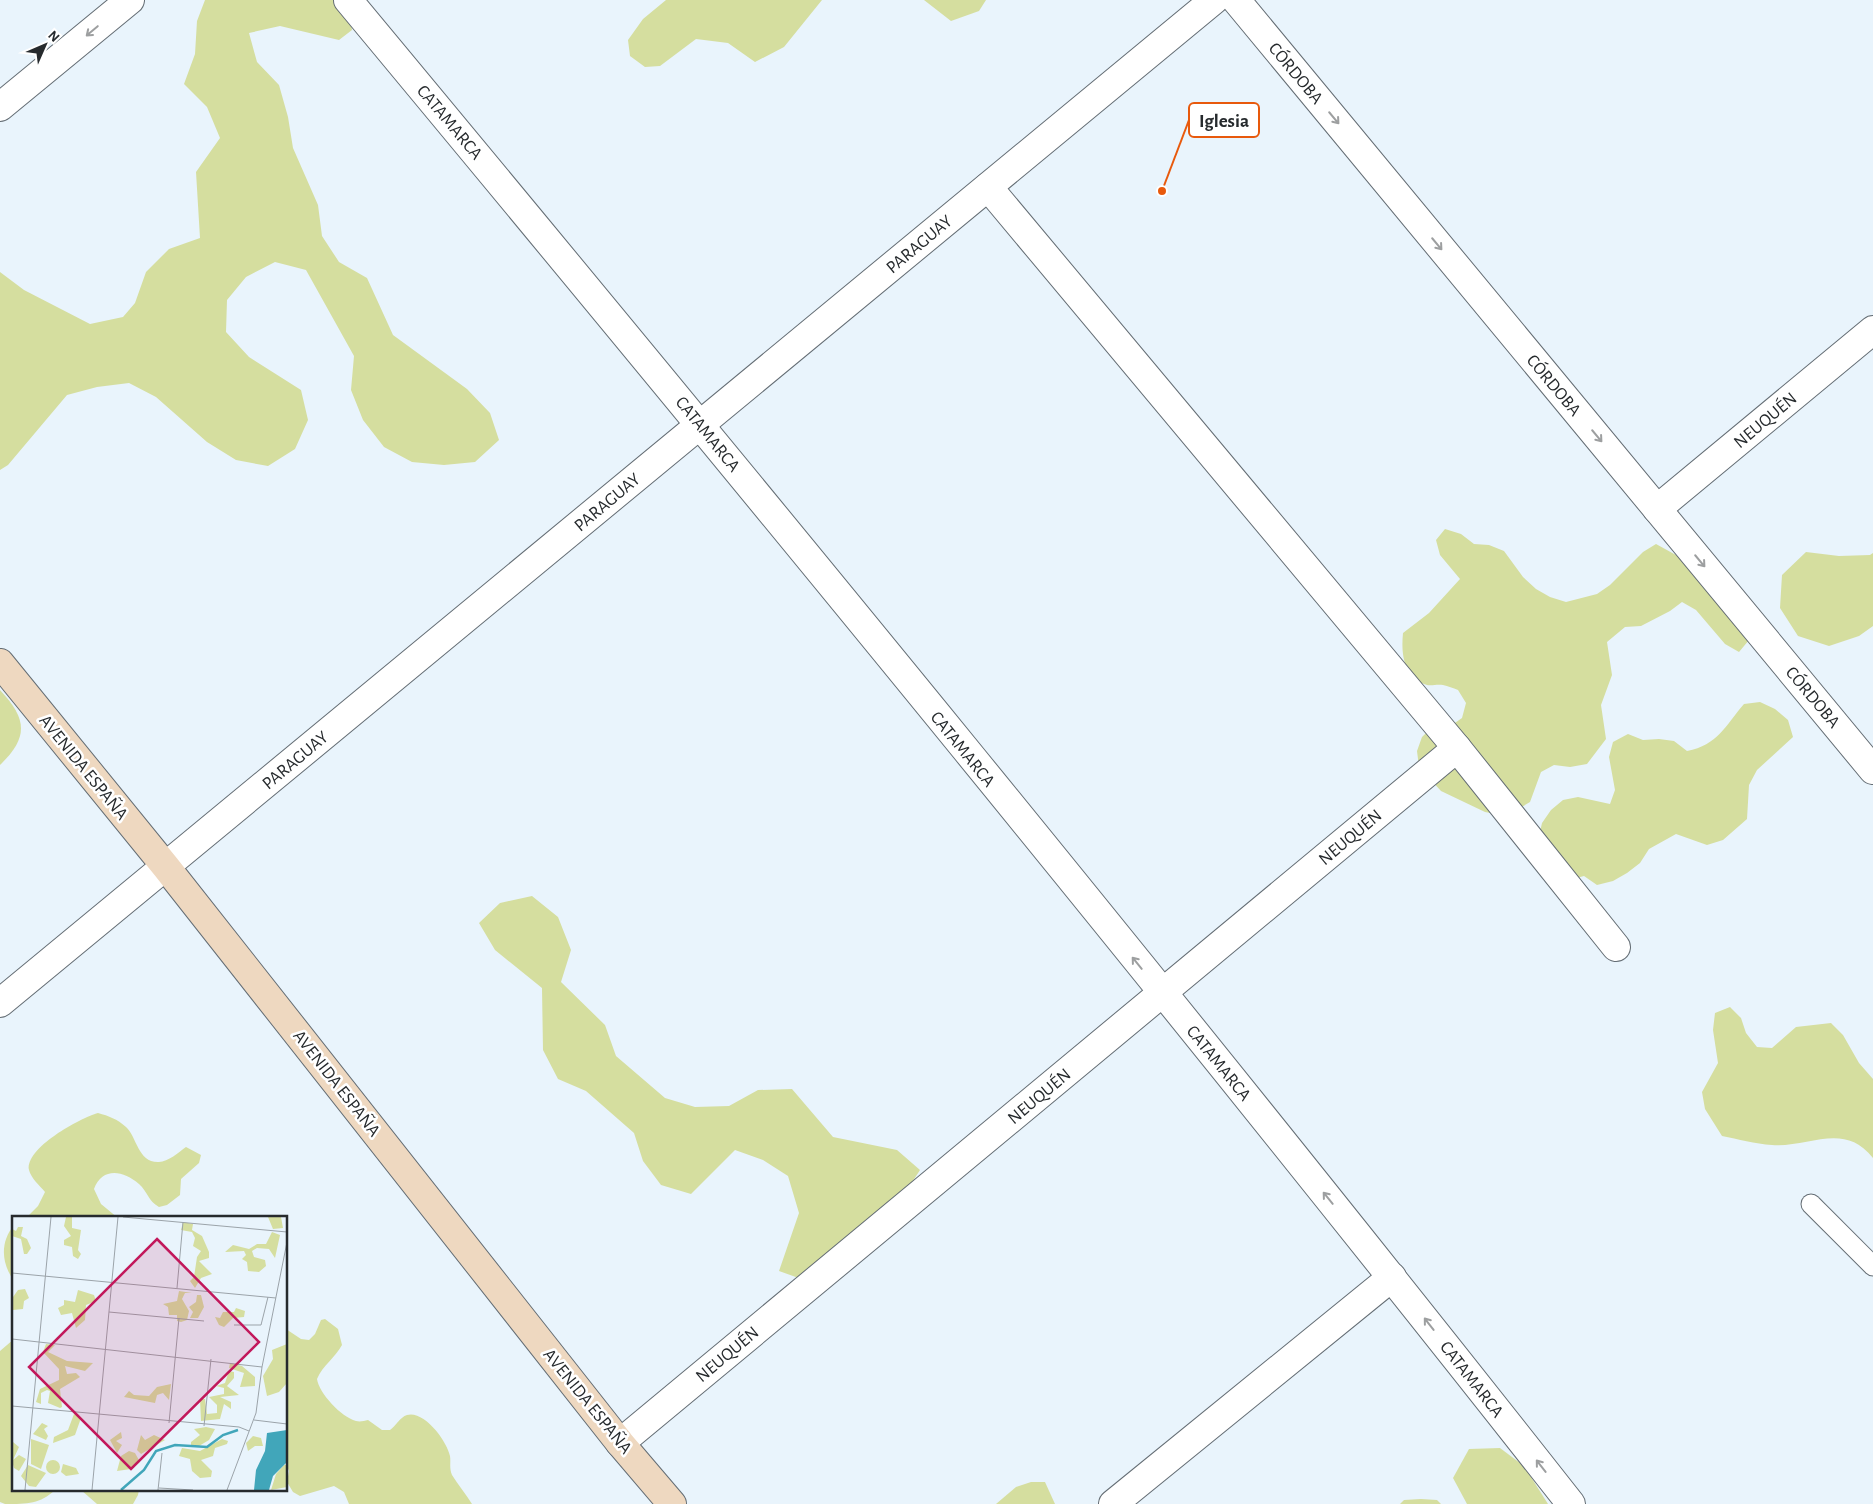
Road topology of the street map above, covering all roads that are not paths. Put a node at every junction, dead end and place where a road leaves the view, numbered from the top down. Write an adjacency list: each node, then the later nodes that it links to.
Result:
1 (130, 0): 5 (street, one-way to 5)
2 (348, 0): 8 (street, CATAMARCA)
3 (1214, 0): 6 (street, PARAGUAY)
4 (1236, 0): 9 (street, CÓRDOBA, one-way to 9)
5 (0, 107)
6 (988, 187): 8 (street, PARAGUAY); 11 (street)
7 (1873, 330): 9 (street, NEUQUÉN)
8 (700, 425): 13 (street, PARAGUAY); 15 (street, CATAMARCA, one-way to 8)
9 (1658, 509): 12 (street, CÓRDOBA, one-way to 12)
10 (0, 663): 13 (street, AVENIDA ESPAÑA)
11 (1457, 748): 14 (street); 15 (street, NEUQUÉN)
12 (1873, 770)
13 (166, 867): 16 (street, PARAGUAY); 20 (street, AVENIDA ESPAÑA)
14 (1616, 947)
15 (1162, 994): 19 (street, CATAMARCA, one-way to 15); 20 (street, NEUQUÉN)
16 (0, 1003)
17 (1811, 1204): 18 (lane)
18 (1873, 1266)
19 (1392, 1277): 22 (street); 23 (street, CATAMARCA, one-way to 19)
20 (620, 1443): 21 (street, AVENIDA ESPAÑA)
21 (672, 1504)
22 (1113, 1504)
23 (1571, 1504)

